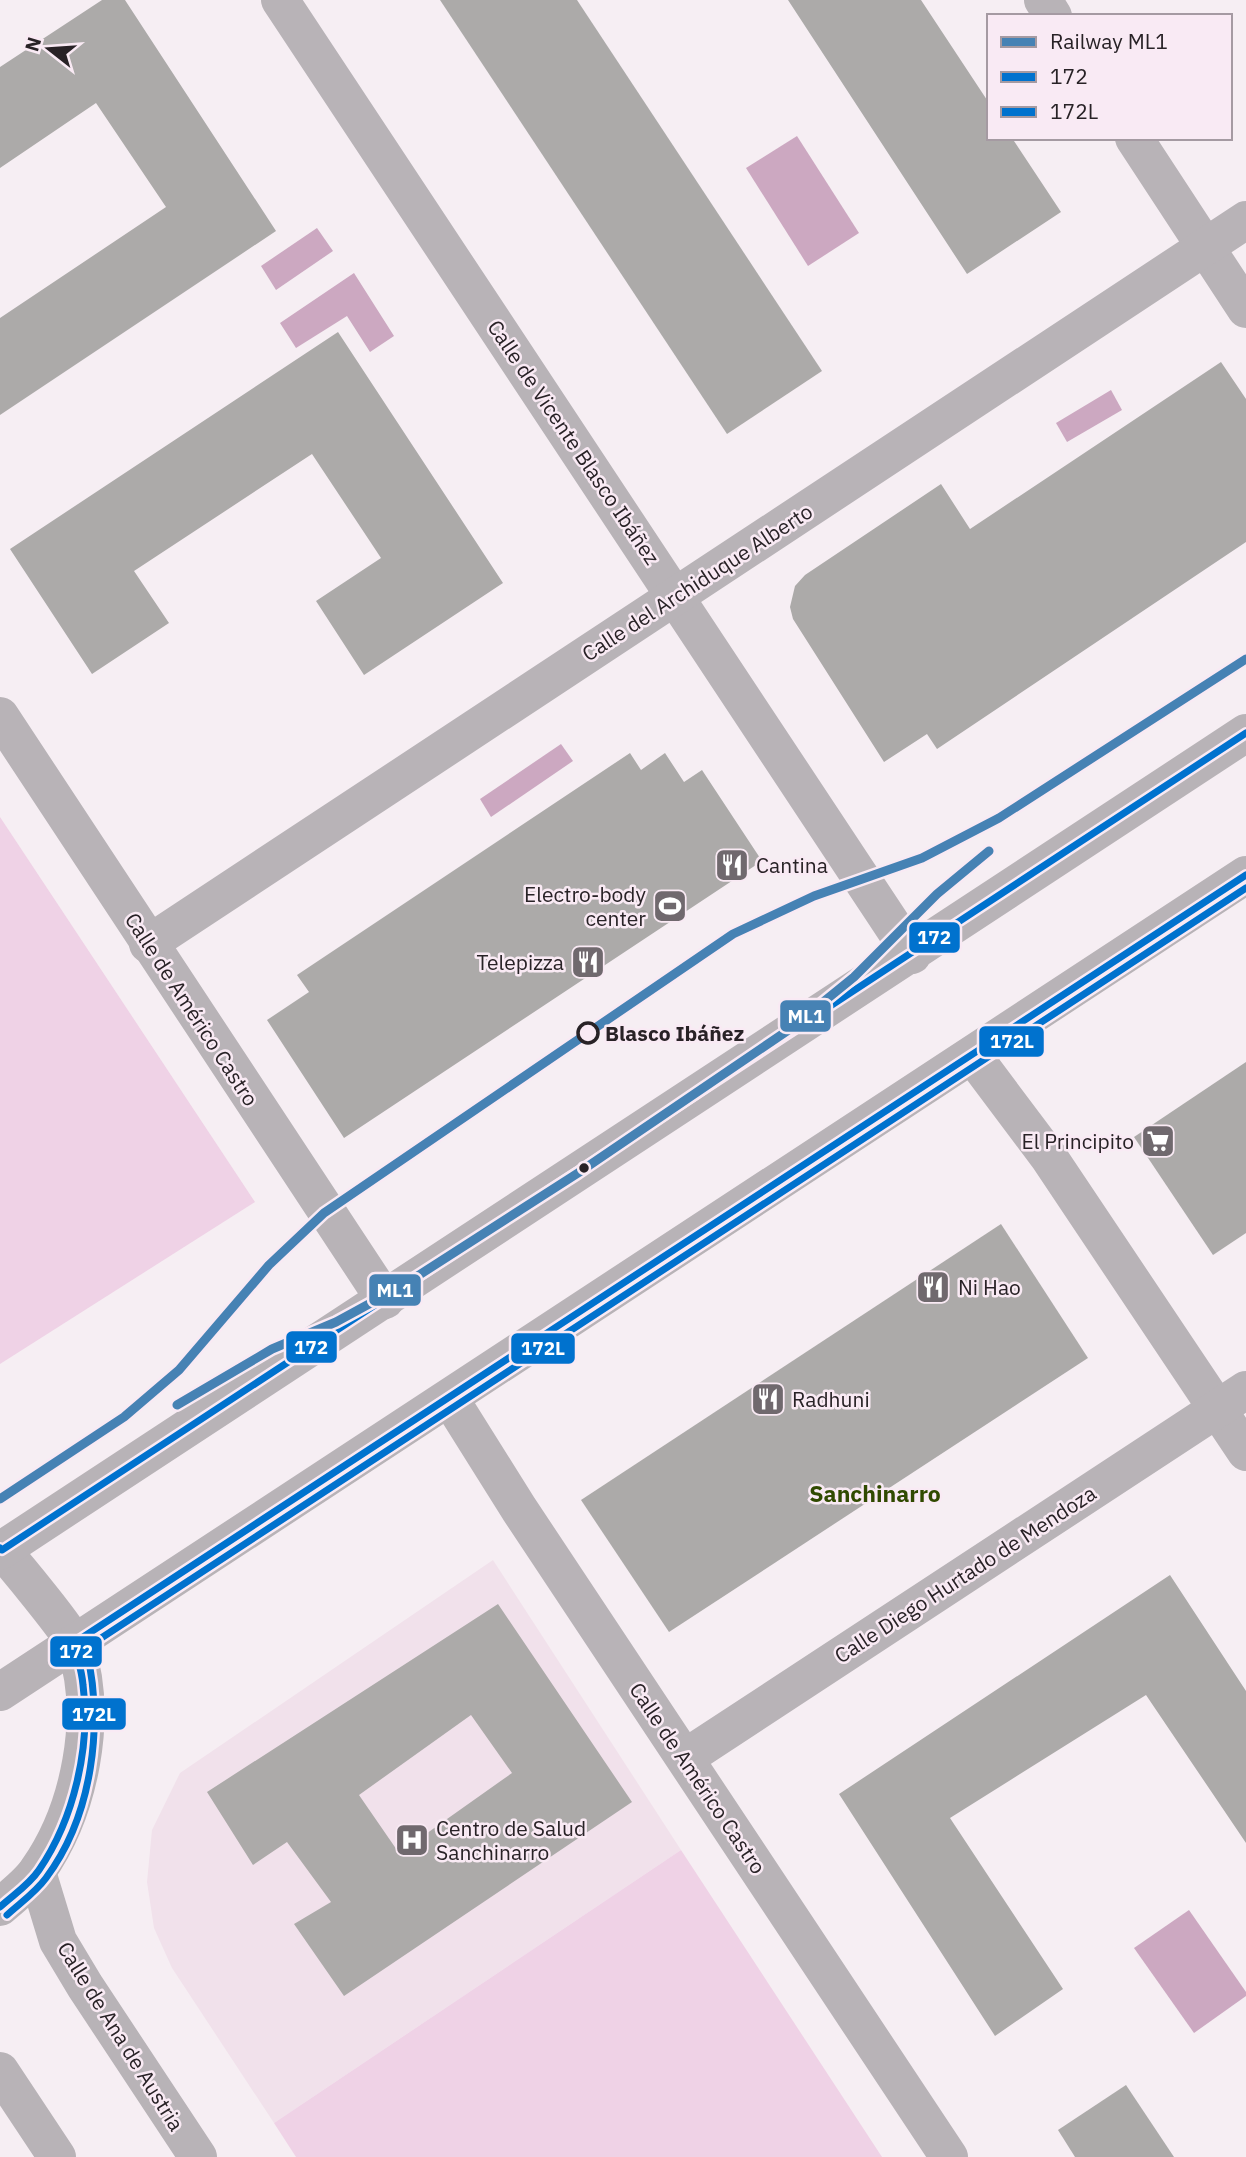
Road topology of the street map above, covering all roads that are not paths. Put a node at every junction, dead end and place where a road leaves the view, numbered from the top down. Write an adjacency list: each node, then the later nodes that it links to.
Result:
1 (280, 0): 6 (street, Calle de Vicente Blasco Ibáñez)
2 (1135, 140): 4 (street)
3 (1246, 220): 4 (street, Calle del Archiduque Alberto)
4 (1205, 247): 5 (street); 6 (street, Calle del Archiduque Alberto)
5 (1246, 309)
6 (677, 595): 10 (street, Calle del Archiduque Alberto); 11 (street, Calle de Vicente Blasco Ibáñez)
7 (0, 716): 10 (street, Calle de Américo Castro)
8 (1246, 733): 11 (street)
9 (1246, 875): 12 (street)
10 (148, 944): 13 (street, Calle de Américo Castro)
11 (912, 955): 13 (street)
12 (973, 1056): 14 (street); 15 (street)
13 (385, 1300): 17 (street)
14 (450, 1399): 18 (street); 20 (street, Calle de Américo Castro)
15 (1232, 1399): 16 (street); 20 (street, Calle Diego Hurtado de Mendoza)
16 (1246, 1452)
17 (1, 1550): 18 (street)
18 (74, 1643): 19 (street); 21 (street)
19 (0, 1692)
20 (685, 1758): 26 (street, Calle de Américo Castro)
21 (37, 1872): 22 (street); 25 (street, Calle de Ana de Austria)
22 (0, 1907)
23 (0, 2071): 24 (street)
24 (57, 2157)
25 (198, 2157)
26 (948, 2157)

